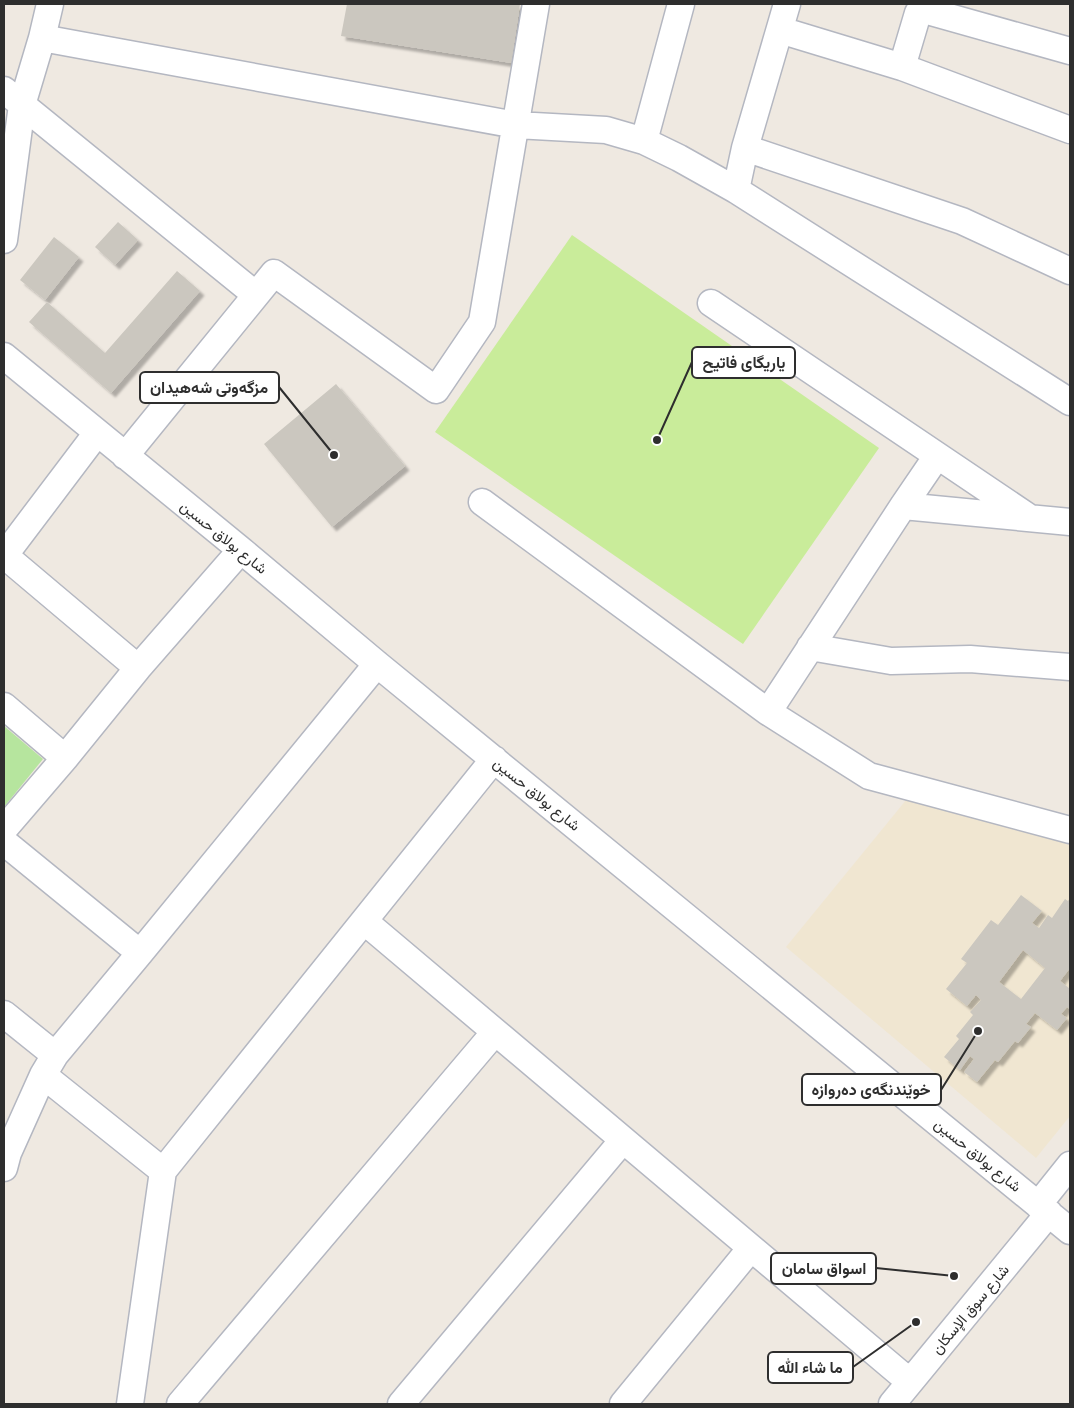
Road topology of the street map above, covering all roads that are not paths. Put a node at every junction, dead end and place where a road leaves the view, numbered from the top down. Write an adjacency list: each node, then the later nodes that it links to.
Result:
1 (50, 4): 6 (street)
2 (536, 4): 10 (street)
3 (681, 4): 12 (street)
4 (788, 4): 5 (street)
5 (780, 30): 8 (street); 13 (street)
6 (42, 38): 9 (street); 10 (street)
7 (1070, 51): 8 (street)
8 (902, 67): 11 (street)
9 (13, 98): 15 (street); 17 (street)
10 (516, 125): 12 (street); 17 (street)
11 (1070, 130)
12 (644, 142): 14 (street)
13 (745, 148): 14 (street); 16 (street)
14 (736, 190): 20 (street)
15 (4, 240)
16 (1070, 271)
17 (256, 295): 22 (street)
18 (711, 303): 23 (street)
19 (4, 356): 21 (street, شارع بولاق حسين)
20 (1070, 402)
21 (98, 433): 22 (street, شارع بولاق حسين); 29 (street)
22 (125, 456): 28 (street, شارع بولاق حسين)
23 (937, 456): 25 (street); 26 (street)
24 (482, 502): 35 (street)
25 (903, 506): 26 (street); 30 (street)
26 (1030, 518): 27 (street)
27 (1070, 522)
28 (241, 550): 31 (street, شارع بولاق حسين); 33 (street)
29 (4, 556): 33 (street)
30 (810, 647): 32 (street); 35 (street)
31 (378, 664): 37 (street, شارع بولاق حسين); 42 (street)
32 (1070, 667)
33 (138, 668): 36 (street)
34 (4, 706): 36 (street)
35 (768, 712): 39 (street)
36 (64, 758): 38 (street)
37 (494, 759): 41 (street); 50 (street, شارع بولاق حسين)
38 (4, 829)
39 (1070, 830)
40 (4, 842): 42 (street)
41 (364, 921): 44 (street); 49 (street)
42 (140, 953): 45 (street)
43 (4, 1014): 45 (street)
44 (495, 1032): 46 (street); 55 (street)
45 (49, 1065): 48 (street); 49 (street)
46 (623, 1140): 52 (street); 56 (street)
47 (1070, 1165): 50 (street, شارع سوق الإسكان)
48 (4, 1168)
49 (163, 1171): 54 (street)
50 (1043, 1209): 51 (street, شارع بولاق حسين); 53 (street, شارع سوق الإسكان)
51 (1070, 1231)
52 (751, 1248): 53 (street); 57 (street)
53 (910, 1382): 58 (street, شارع سوق الإسكان)
54 (130, 1404)
55 (180, 1404)
56 (401, 1404)
57 (623, 1404)
58 (892, 1404)

